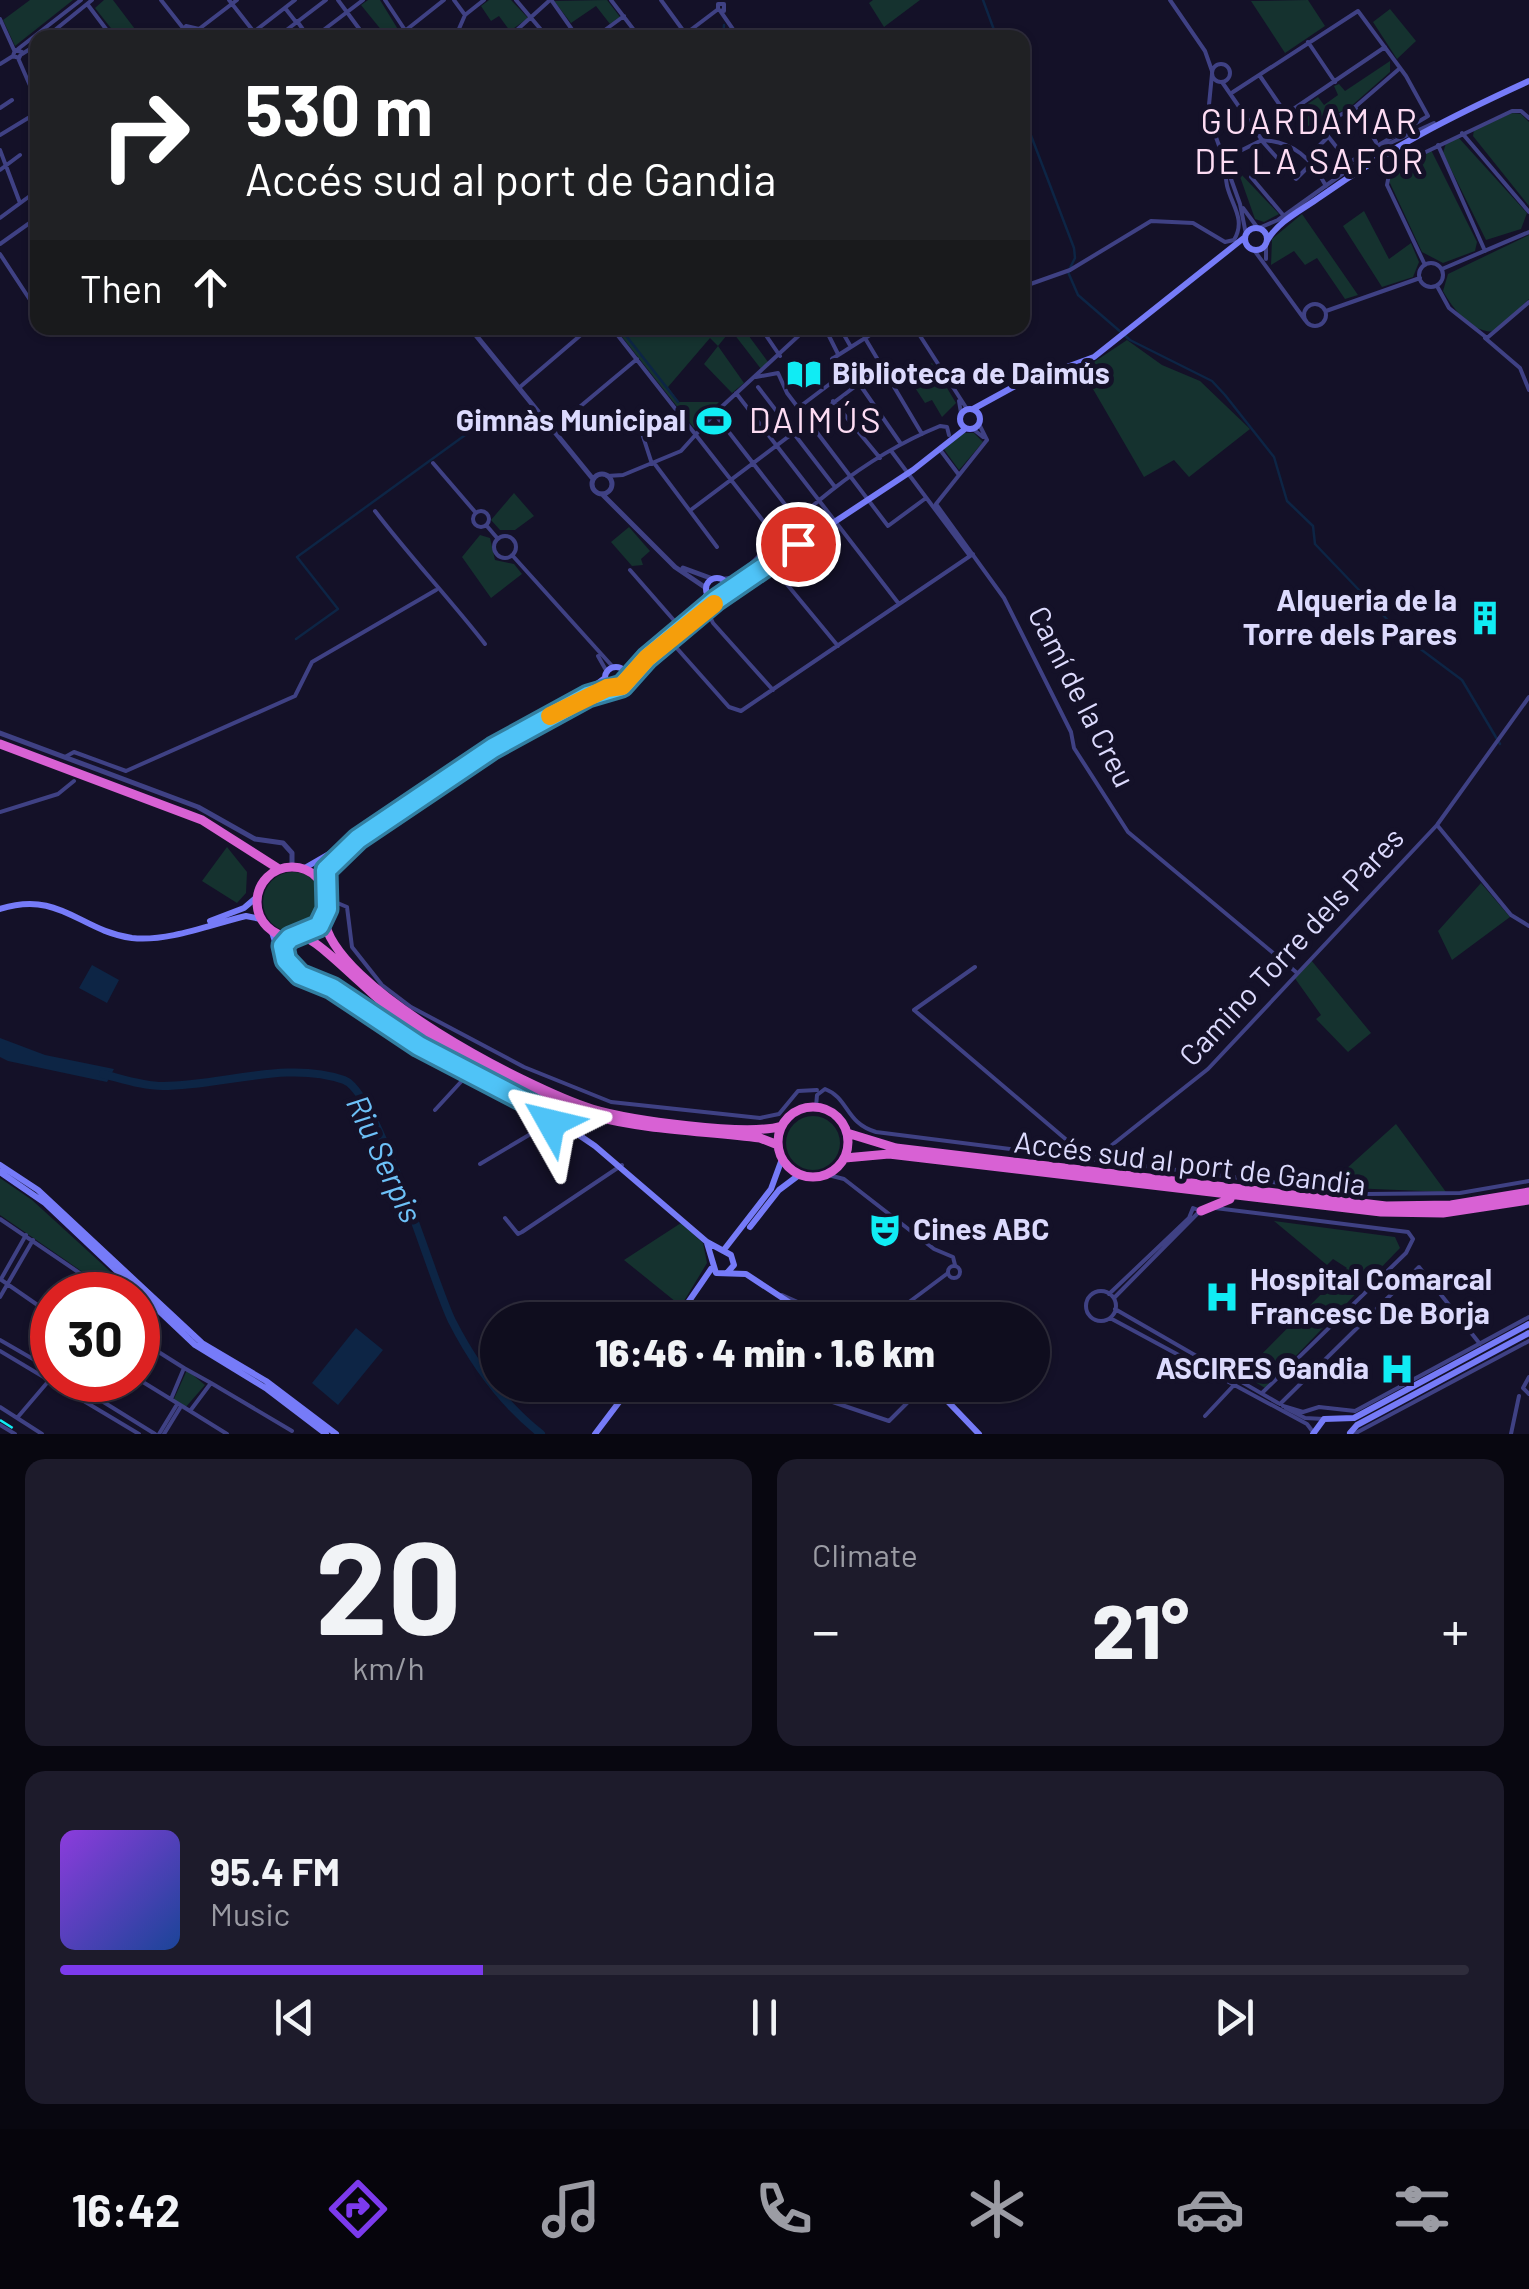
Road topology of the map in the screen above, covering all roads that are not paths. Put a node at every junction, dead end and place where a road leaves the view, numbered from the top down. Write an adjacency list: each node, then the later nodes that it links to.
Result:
1 (161, 0): 25 (street)
2 (295, 0): 18 (street)
3 (326, 0): 24 (street)
4 (338, 0): 19 (street)
5 (362, 0): 19 (street)
6 (385, 0): 36 (street)
7 (444, 0): 36 (street)
8 (454, 0): 20 (street)
9 (484, 0): 20 (street)
10 (516, 0): 22 (street)
11 (550, 0): 22 (street); 40 (street)
12 (611, 0): 21 (street)
13 (662, 0): 43 (street)
14 (1170, 0): 50 (street)
15 (87, 1): 26 (street); 27 (street); 28 (street)
16 (233, 1): 29 (street); 30 (street)
17 (720, 5): 44 (street); 45 (street)
18 (285, 8): 24 (street); 31 (street)
19 (347, 12): 34 (street); 35 (street)
20 (465, 15): 37 (street)
21 (624, 16): 41 (street); 42 (street)
22 (533, 17): 38 (street); 39 (street)
23 (0, 18): 51 (street)
24 (296, 22): 32 (street); 33 (street)
25 (183, 28): 29 (street)
26 (49, 30)
27 (54, 30)
28 (107, 30)
29 (199, 30)
30 (248, 30)
31 (256, 30)
32 (286, 30)
33 (304, 30)
34 (322, 30)
35 (360, 30)
36 (405, 30)
37 (458, 30)
38 (518, 30)
39 (542, 30)
40 (572, 30)
41 (605, 30)
42 (634, 30)
43 (680, 30)
44 (690, 30)
45 (734, 30)
46 (1308, 42): 48 (street); 56 (street); 60 (street)
47 (30, 44): 51 (street)
48 (1385, 47): 54 (street); 60 (street)
49 (30, 48): 51 (street)
50 (1206, 51): 53 (street); 55 (street)
51 (17, 54): 52 (street); 61 (street)
52 (0, 64)
53 (1221, 64): 55 (street); 57 (street)
54 (1400, 68): 66 (street); 69 (street)
55 (1212, 72): 59 (street); 63 (street)
56 (1259, 74): 60 (street); 62 (street)
57 (1229, 77): 59 (street); 62 (street)
58 (1529, 81): 69 (main road)
59 (1220, 82): 62 (street); 63 (street)
60 (1334, 82)
61 (30, 85)
62 (1233, 92): 73 (street)
63 (1209, 93): 79 (street)
64 (12, 100): 65 (street)
65 (0, 108)
66 (1355, 108): 72 (street); 74 (street)
67 (30, 117): 71 (street)
68 (1529, 118): 70 (street)
69 (1431, 120): 74 (street); 80 (street); 95 (main road)
70 (1462, 133): 75 (street); 93 (street)
71 (0, 135)
72 (1327, 138): 78 (street); 80 (street)
73 (1262, 140): 78 (street); 79 (street); 83 (street)
74 (1377, 143): 80 (street)
75 (1437, 144): 103 (street); 107 (street)
76 (0, 150): 81 (street)
77 (20, 155): 81 (street)
78 (1307, 158): 83 (street)
79 (1224, 159): 82 (street)
80 (1350, 165): 88 (street)
81 (6, 166): 84 (street); 91 (street)
82 (1227, 167): 86 (street); 87 (street)
83 (1312, 167): 88 (street); 89 (street)
84 (0, 170)
85 (1252, 177): 95 (street)
86 (1232, 180): 87 (street); 92 (street)
87 (1224, 182): 110 (street)
88 (1332, 182): 89 (street)
89 (1326, 186): 95 (street)
90 (30, 196): 91 (street)
91 (20, 203): 94 (street)
92 (1240, 204): 97 (street); 99 (street)
93 (1529, 212)
94 (0, 218)
95 (1284, 219): 97 (main road); 100 (main road)
96 (30, 222): 101 (street)
97 (1259, 228): 99 (main road); 100 (main road)
98 (1529, 232): 103 (street)
99 (1246, 235): 102 (main road); 105 (main road)
100 (1267, 242): 102 (main road); 106 (street)
101 (0, 244)
102 (1254, 250): 105 (main road); 106 (street)
103 (1485, 250): 108 (street)
104 (0, 254): 112 (street)
105 (1223, 259): 143 (main road)
106 (1267, 264): 113 (street)
107 (1425, 264): 108 (street); 109 (street)
108 (1442, 269): 111 (street)
109 (1420, 278): 111 (street); 116 (street)
110 (1030, 283)
111 (1437, 286): 128 (street)
112 (30, 300)
113 (1290, 300): 115 (street); 117 (street)
114 (1529, 302): 128 (street)
115 (1312, 304): 116 (street); 117 (street)
116 (1326, 311): 117 (street)
117 (1305, 320)
118 (476, 335): 140 (street)
119 (582, 335): 140 (street)
120 (618, 335): 133 (street)
121 (766, 335): 131 (street)
122 (800, 335): 131 (street)
123 (827, 335): 132 (street)
124 (844, 335): 130 (street)
125 (862, 335): 129 (street)
126 (869, 335): 129 (street)
127 (919, 335): 147 (street)
128 (1483, 337): 141 (street)
129 (864, 338): 130 (street); 134 (street)
130 (851, 347): 132 (street)
131 (780, 356): 136 (street)
132 (834, 357): 135 (street)
133 (637, 359): 151 (street); 154 (street)
134 (881, 368): 137 (street); 153 (street)
135 (843, 374): 139 (street); 145 (street)
136 (756, 377): 142 (street); 145 (street)
137 (858, 382): 139 (street); 156 (street)
138 (758, 387): 152 (street)
139 (851, 387): 144 (street)
140 (520, 388): 163 (street)
141 (1529, 390)
142 (736, 394): 146 (street); 157 (street)
143 (998, 395): 147 (main road); 150 (main road)
144 (834, 400): 149 (street); 159 (street)
145 (798, 408): 149 (street)
146 (714, 413): 154 (street); 160 (street)
147 (965, 413): 150 (main road); 150 (main road); 155 (main road)
148 (636, 415): 162 (street)
149 (808, 421): 152 (street); 167 (street)
150 (974, 424): 155 (main road); 164 (street)
151 (558, 425)
152 (793, 432): 157 (street); 172 (street)
153 (922, 434): 155 (street); 156 (street)
154 (695, 435): 162 (street); 170 (street)
155 (944, 442): 164 (street); 168 (main road)
156 (901, 444): 158 (street)
157 (776, 445): 160 (street); 175 (street)
158 (890, 450): 159 (street); 168 (street, Camí de la Creu)
159 (880, 458): 167 (street)
160 (753, 462): 170 (street); 182 (street)
161 (433, 463): 181 (street)
162 (653, 464): 166 (street); 179 (street)
163 (587, 466): 165 (street); 169 (street)
164 (959, 474): 178 (street)
165 (605, 475): 166 (street); 169 (street); 171 (street)
166 (623, 476): 171 (street)
167 (852, 476): 172 (street); 176 (street)
168 (909, 476): 174 (street, Camí de la Creu); 176 (main road)
169 (594, 479): 173 (street)
170 (730, 480): 179 (street); 185 (street)
171 (611, 487): 173 (street); 177 (street)
172 (836, 487): 175 (street)
173 (602, 494): 177 (street)
174 (926, 498): 176 (street); 178 (street, Camí de la Creu)
175 (817, 499): 182 (street); 183 (street)
176 (870, 501): 183 (main road)
177 (618, 505): 190 (street)
178 (935, 506): 188 (street, Camí de la Creu)
179 (692, 509): 187 (street)
180 (376, 511): 195 (street)
181 (476, 513): 184 (street); 184 (street)
182 (795, 518): 185 (street)
183 (834, 521): 191 (main road); 199 (street)
184 (486, 525): 186 (street)
185 (775, 536): 194 (street)
186 (498, 539): 189 (street); 189 (street)
187 (718, 547)
188 (972, 554): 199 (street); 236 (street, Camí de la Creu)
189 (512, 555): 207 (street)
190 (669, 561): 194 (street); 196 (street)
191 (771, 565): 193 (main road); 205 (street)
192 (630, 570): 202 (street)
193 (756, 572): 194 (main road); 197 (main road)
194 (720, 580): 196 (main road); 197 (main road)
195 (436, 590): 203 (street); 215 (street)
196 (706, 591): 198 (main road); 201 (main road)
197 (727, 593): 198 (main road)
198 (716, 600): 200 (main road)
199 (899, 604): 205 (street)
200 (708, 614): 201 (main road); 210 (street)
201 (690, 624): 206 (main road)
202 (678, 625)
203 (485, 644)
204 (674, 646): 210 (street)
205 (838, 646): 210 (street)
206 (647, 658): 207 (main road); 208 (main road)
207 (612, 671): 208 (main road); 209 (main road); 212 (main road)
208 (627, 678): 209 (main road)
209 (610, 687): 212 (main road)
210 (773, 690)
211 (1529, 696): 218 (street, Camino Torre dels Pares)
212 (540, 720): 219 (main road)
213 (0, 734): 215 (street)
214 (0, 744): 220 (highway)
215 (64, 758): 221 (street)
216 (74, 781): 217 (street)
217 (0, 812)
218 (1437, 826): 231 (street); 236 (street, Camino Torre dels Pares)
219 (358, 839): 221 (main road); 224 (main road)
220 (245, 849): 222 (highway); 223 (highway)
221 (297, 868): 222 (highway); 224 (highway)
222 (279, 869): 223 (highway)
223 (262, 882): 225 (highway)
224 (323, 884): 226 (highway)
225 (258, 896): 229 (highway); 230 (main road)
226 (328, 900): 228 (highway); 239 (street)
227 (0, 909): 230 (main road)
228 (324, 918): 233 (highway); 243 (highway)
229 (261, 919): 230 (main road); 232 (highway)
230 (200, 926)
231 (1529, 926)
232 (272, 932): 234 (highway); 237 (main road)
233 (302, 936): 234 (highway); 245 (highway)
234 (290, 938): 237 (main road)
235 (975, 967): 248 (street)
236 (1296, 972): 248 (street, Camino Torre dels Pares)
237 (300, 975): 238 (main road)
238 (470, 1072): 241 (street); 242 (main road)
239 (819, 1091): 240 (street); 248 (street)
240 (816, 1107): 243 (highway); 244 (highway, Accés sud al port de Gandia)
241 (435, 1110)
242 (556, 1119): 249 (street); 250 (main road)
243 (782, 1126): 245 (highway)
244 (847, 1133): 246 (highway); 255 (highway, Accés sud al port de Gandia)
245 (778, 1145): 247 (highway)
246 (845, 1158): 252 (highway); 256 (highway, Accés sud al port de Gandia)
247 (782, 1160): 253 (highway); 264 (main road)
248 (1092, 1161): 254 (street)
249 (480, 1164)
250 (622, 1165): 259 (street); 263 (main road)
251 (0, 1168): 326 (main road); 327 (main road)
252 (828, 1174): 253 (highway); 267 (street)
253 (800, 1175): 265 (main road)
254 (1529, 1181)
255 (1529, 1196): 256 (highway, Accés sud al port de Gandia)
256 (1312, 1205): 258 (highway)
257 (1214, 1208): 299 (street)
258 (1200, 1211): 275 (street)
259 (504, 1218)
260 (0, 1219): 261 (street)
261 (26, 1236): 262 (street); 271 (street)
262 (33, 1240): 268 (street); 272 (street)
263 (707, 1242): 264 (main road); 266 (main road)
264 (722, 1251): 265 (main road); 266 (main road)
265 (733, 1260): 270 (main road); 273 (main road)
266 (711, 1264): 270 (main road); 277 (main road)
267 (955, 1266): 269 (street); 269 (street)
268 (79, 1272)
269 (948, 1273): 282 (street)
270 (725, 1274): 278 (main road); 279 (main road)
271 (0, 1279): 272 (street)
272 (7, 1283): 274 (street); 276 (street)
273 (782, 1294): 280 (main road); 281 (street)
274 (0, 1296)
275 (1111, 1296): 283 (street); 284 (street)
276 (30, 1299)
277 (689, 1302)
278 (694, 1302)
279 (793, 1302)
280 (795, 1302)
281 (798, 1302)
282 (909, 1302)
283 (1116, 1309): 284 (street); 299 (street)
284 (1110, 1318): 297 (street)
285 (1529, 1320): 288 (street); 317 (main road)
286 (1529, 1332): 330 (main road)
287 (0, 1340): 292 (street)
288 (1480, 1344): 310 (street); 310 (street)
289 (1529, 1345): 330 (street)
290 (0, 1351): 293 (street)
291 (160, 1353): 294 (street)
292 (30, 1361)
293 (30, 1365)
294 (184, 1368): 296 (street); 302 (street)
295 (1529, 1377): 300 (street)
296 (211, 1384): 313 (street); 319 (street)
297 (1235, 1384): 314 (street); 320 (street)
298 (160, 1393): 302 (street)
299 (1262, 1393): 310 (street)
300 (1526, 1393)
301 (1519, 1396): 331 (street)
302 (171, 1399): 312 (street)
303 (30, 1402): 315 (street)
304 (91, 1402): 323 (street)
305 (105, 1402): 324 (street)
306 (618, 1402): 328 (main road)
307 (832, 1402): 309 (street)
308 (945, 1402): 329 (main road)
309 (907, 1404)
310 (1281, 1405): 316 (street)
311 (0, 1407): 315 (street)
312 (178, 1407): 313 (street); 324 (street)
313 (190, 1412): 325 (street)
314 (1205, 1416)
315 (17, 1418): 322 (street)
316 (1324, 1418): 317 (main road); 320 (main road)
317 (1340, 1420): 330 (main road)
318 (0, 1425): 321 (street)
319 (292, 1431)
320 (1313, 1433)
321 (15, 1434)
322 (42, 1434)
323 (140, 1434)
324 (159, 1434)
325 (227, 1434)
326 (326, 1434)
327 (336, 1434)
328 (594, 1434)
329 (979, 1434)
330 (1351, 1434)
331 (1511, 1434)

